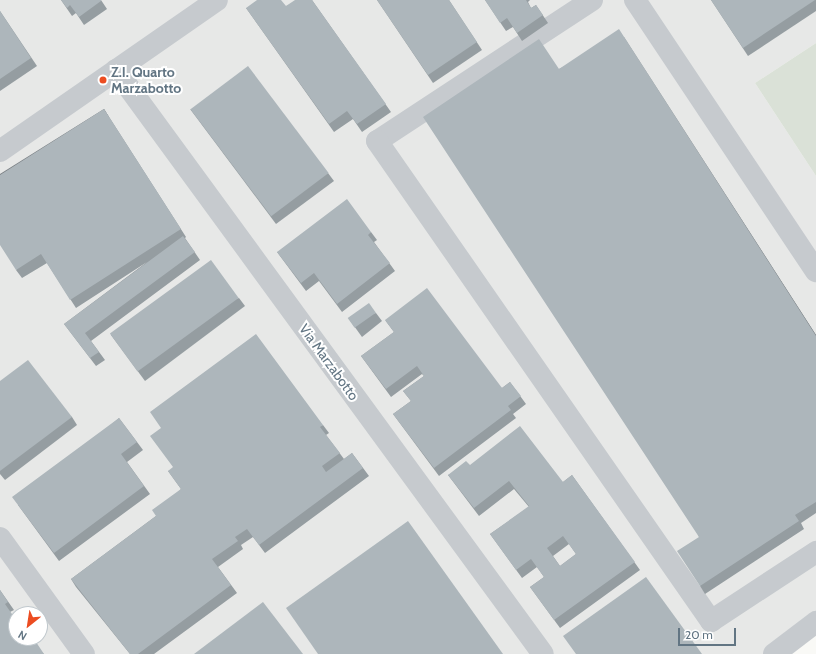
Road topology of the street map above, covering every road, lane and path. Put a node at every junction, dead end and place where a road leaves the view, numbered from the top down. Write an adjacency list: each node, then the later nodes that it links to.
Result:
1 (217, 0): 4 (street)
2 (592, 0): 8 (street)
3 (635, 0): 6 (street)
4 (116, 70): 5 (street); 11 (street, Via Marzabotto)
5 (0, 151)
6 (816, 271)
7 (0, 538): 10 (street)
8 (816, 552)
9 (816, 622): 12 (street)
10 (84, 654)
11 (542, 654)
12 (774, 654)

